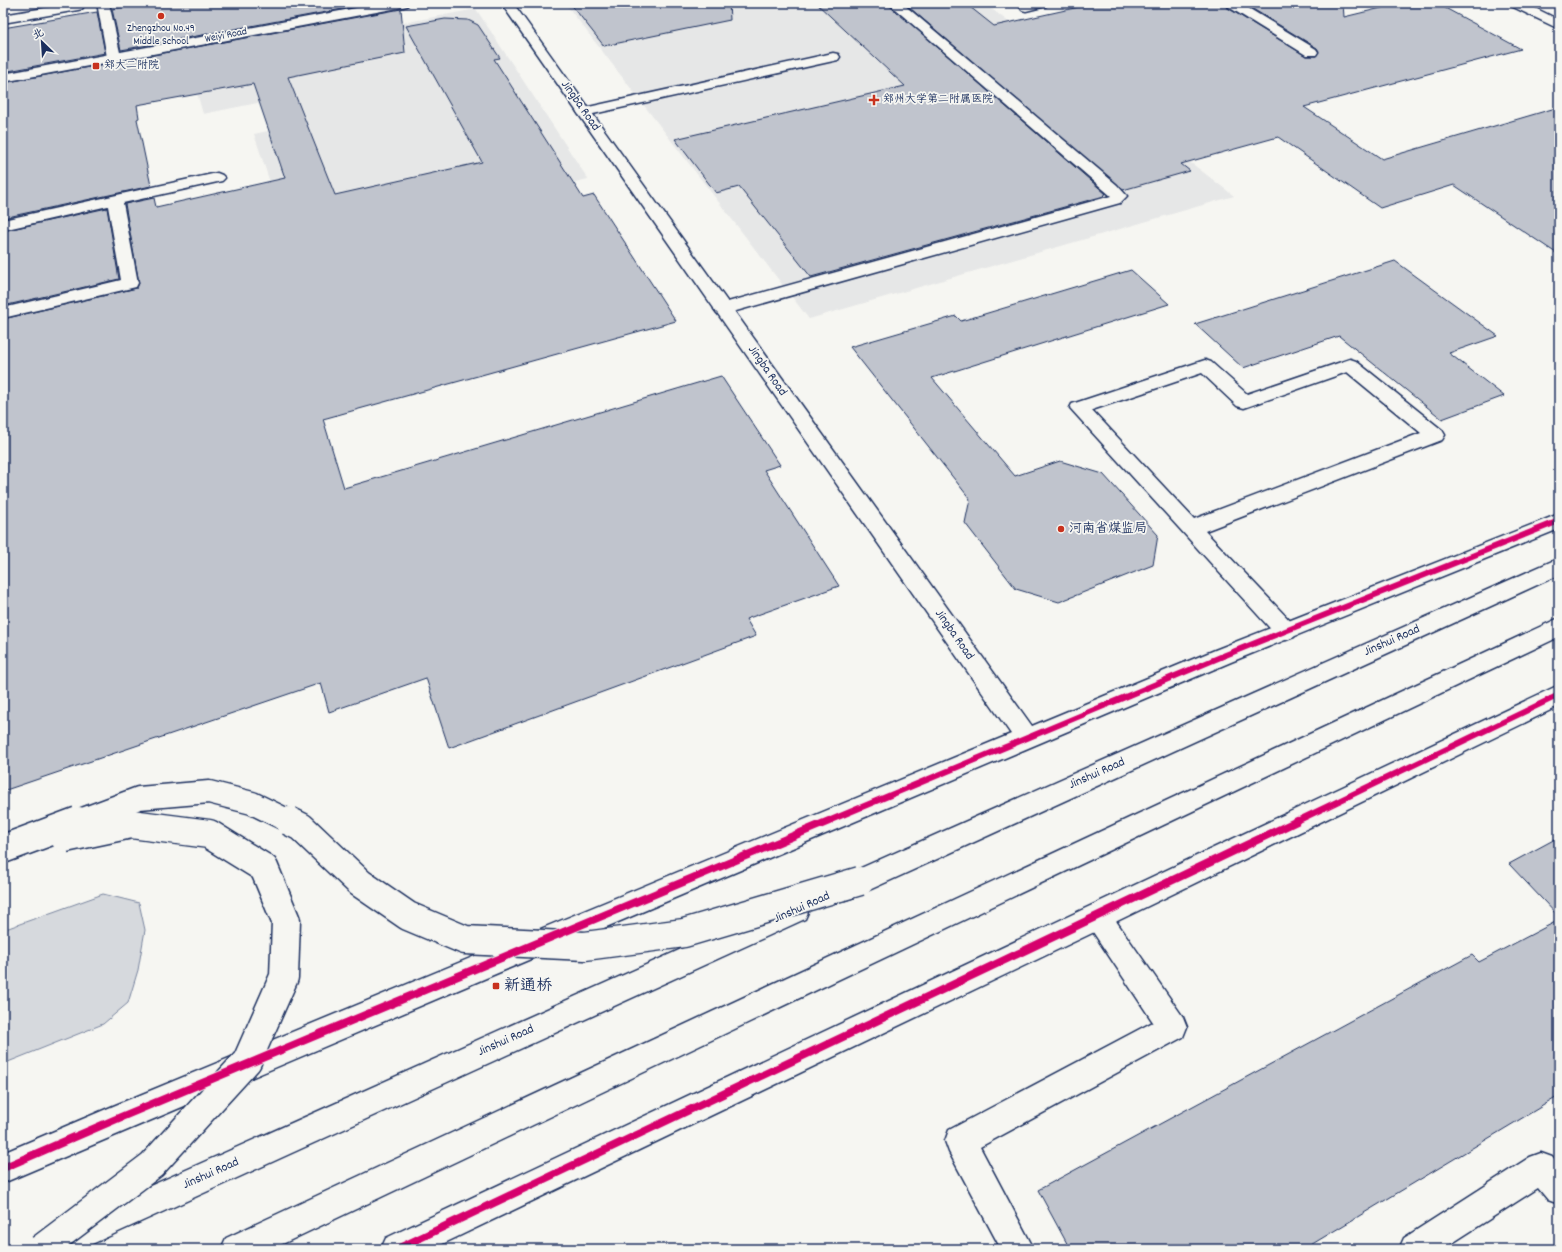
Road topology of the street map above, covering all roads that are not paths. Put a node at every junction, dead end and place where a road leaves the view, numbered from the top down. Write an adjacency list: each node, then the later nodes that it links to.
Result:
1 (103, 3): 13 (street)
2 (403, 3): 13 (street, Weiyi Road)
3 (507, 3): 16 (street, Jingba Road)
4 (894, 3): 20 (street)
5 (1042, 3): 9 (street)
6 (1232, 3): 12 (street)
7 (1515, 3): 11 (street)
8 (78, 6): 10 (street)
9 (1026, 7)
10 (3, 19)
11 (1559, 25)
12 (1311, 52)
13 (114, 57): 15 (street, Weiyi Road)
14 (833, 57): 16 (street)
15 (3, 78)
16 (584, 112): 20 (street, Jingba Road)
17 (217, 178): 18 (street)
18 (115, 200): 19 (street); 21 (street)
19 (3, 225)
20 (723, 309): 28 (street, Jingba Road)
21 (3, 313)
22 (1559, 521): 26 (street)
23 (1191, 528): 23 (street); 26 (street)
24 (1559, 566): 30 (street, Jinshui Road)
25 (1559, 627): 36 (street)
26 (1286, 631): 28 (street)
27 (1559, 695): 31 (street)
28 (1027, 738): 32 (street)
29 (3, 850): 30 (street, bridge); 34 (street, bridge)
30 (860, 882): 35 (street, Jinshui Road, bridge)
31 (1098, 917): 37 (street); 38 (street)
32 (3, 1168)
33 (1559, 1189): 39 (street)
34 (41, 1249)
35 (44, 1249)
36 (238, 1249)
37 (397, 1249)
38 (1018, 1249)
39 (1415, 1249)

